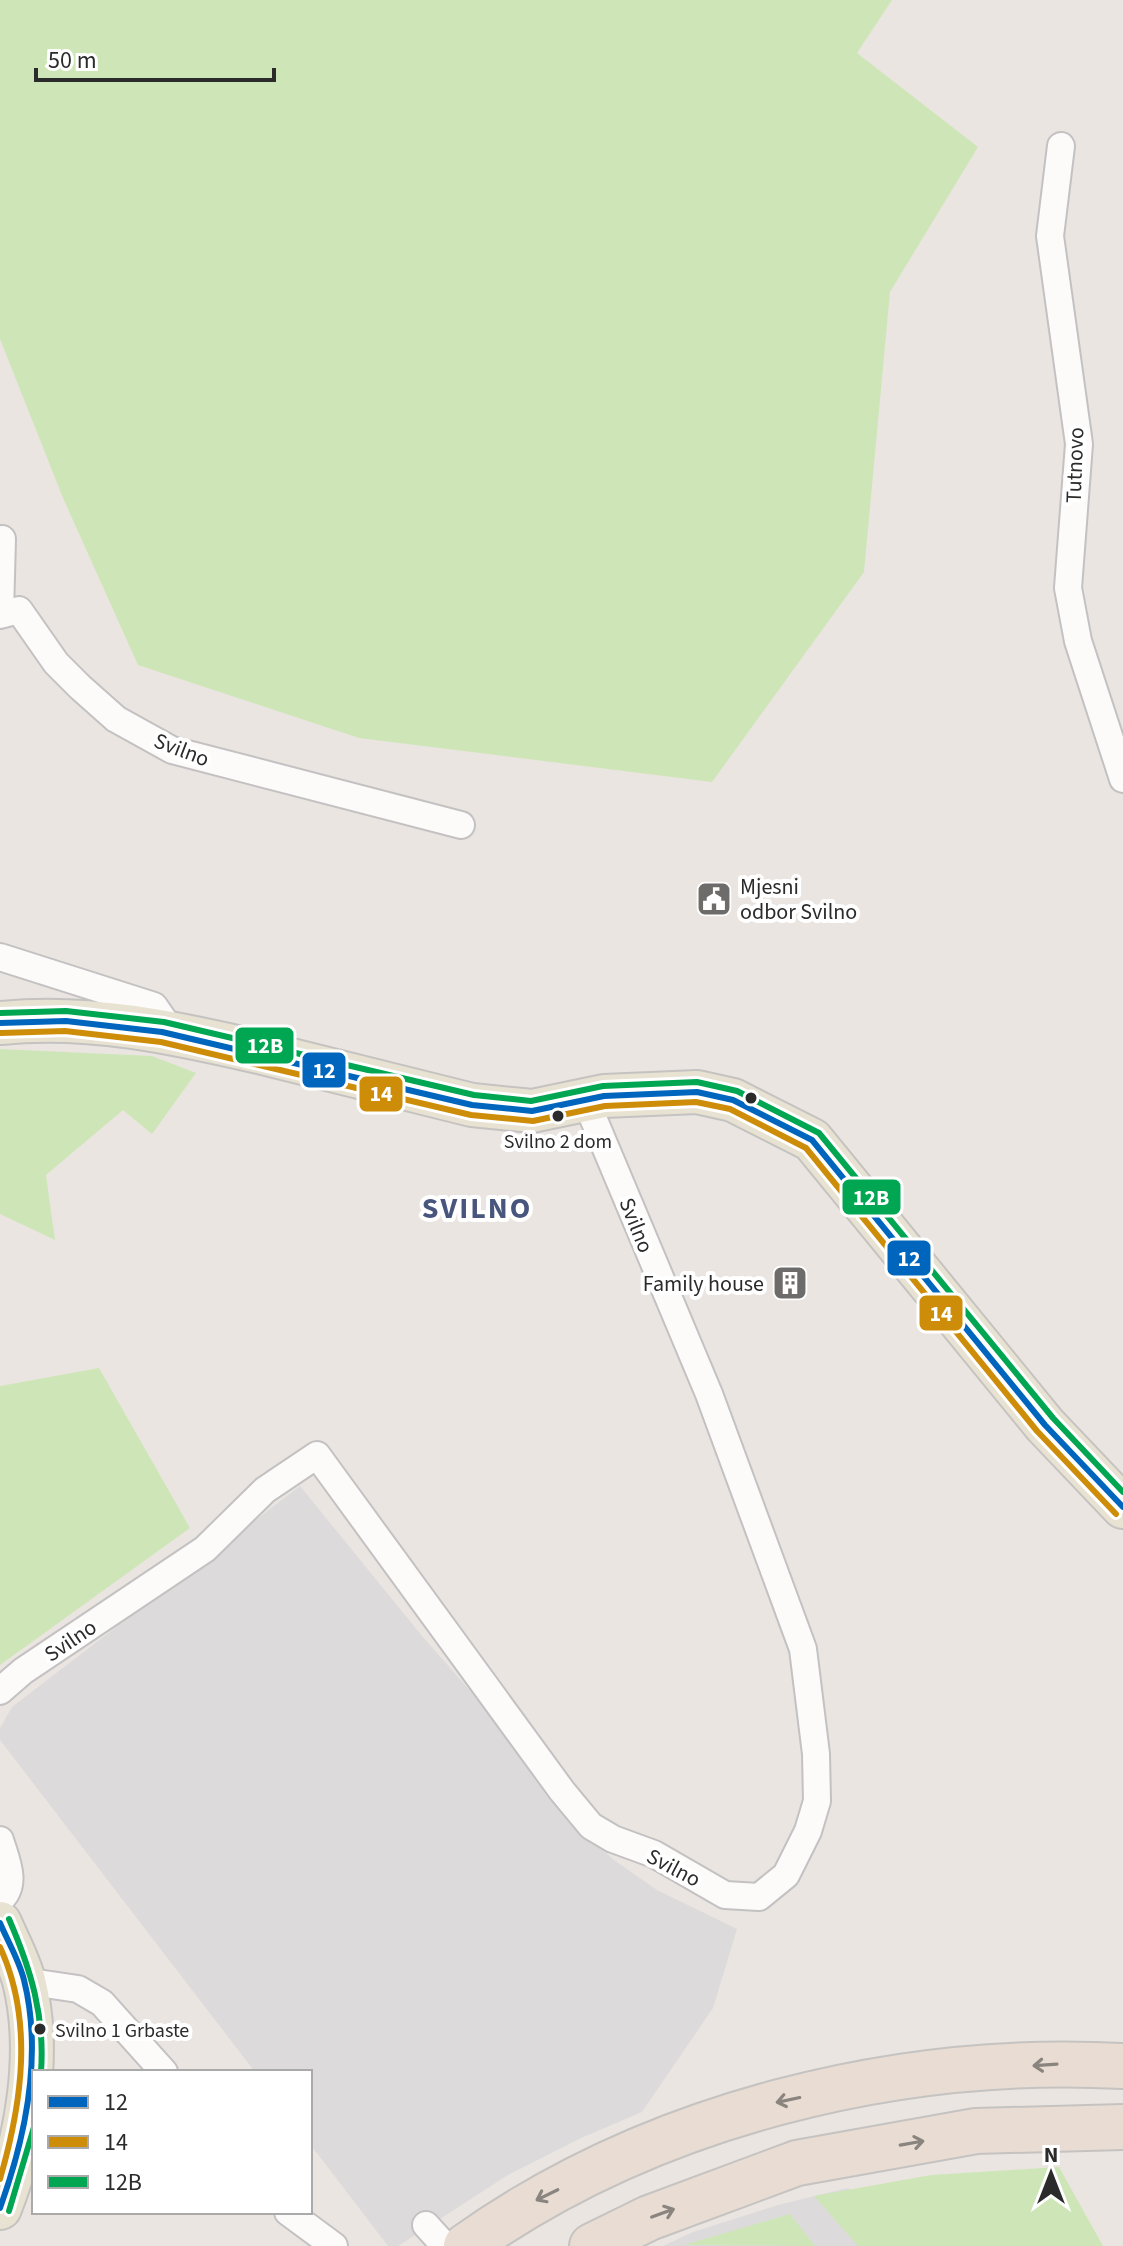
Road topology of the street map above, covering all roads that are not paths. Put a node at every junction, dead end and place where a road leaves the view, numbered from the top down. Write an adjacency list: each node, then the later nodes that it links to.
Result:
1 (1061, 146): 4 (street, Tutnovo)
2 (2, 539): 3 (street)
3 (0, 614): 5 (street, Svilno)
4 (1123, 779)
5 (461, 825)
6 (0, 957): 8 (street)
7 (0, 1023): 8 (main road)
8 (172, 1032): 9 (main road)
9 (586, 1101): 10 (main road); 11 (street, Svilno)
10 (1123, 1507)
11 (0, 1691)
12 (0, 1840): 13 (street)
13 (0, 1900)
14 (0, 1923): 15 (main road)
15 (24, 1981): 17 (street); 19 (main road)
16 (1123, 2066): 24 (highway, one-way to 24)
17 (162, 2070)
18 (1123, 2127): 25 (highway, one-way to 18)
19 (0, 2208)
20 (291, 2214): 22 (street)
21 (426, 2225): 23 (street)
22 (334, 2246)
23 (445, 2246)
24 (466, 2246)
25 (592, 2246)

